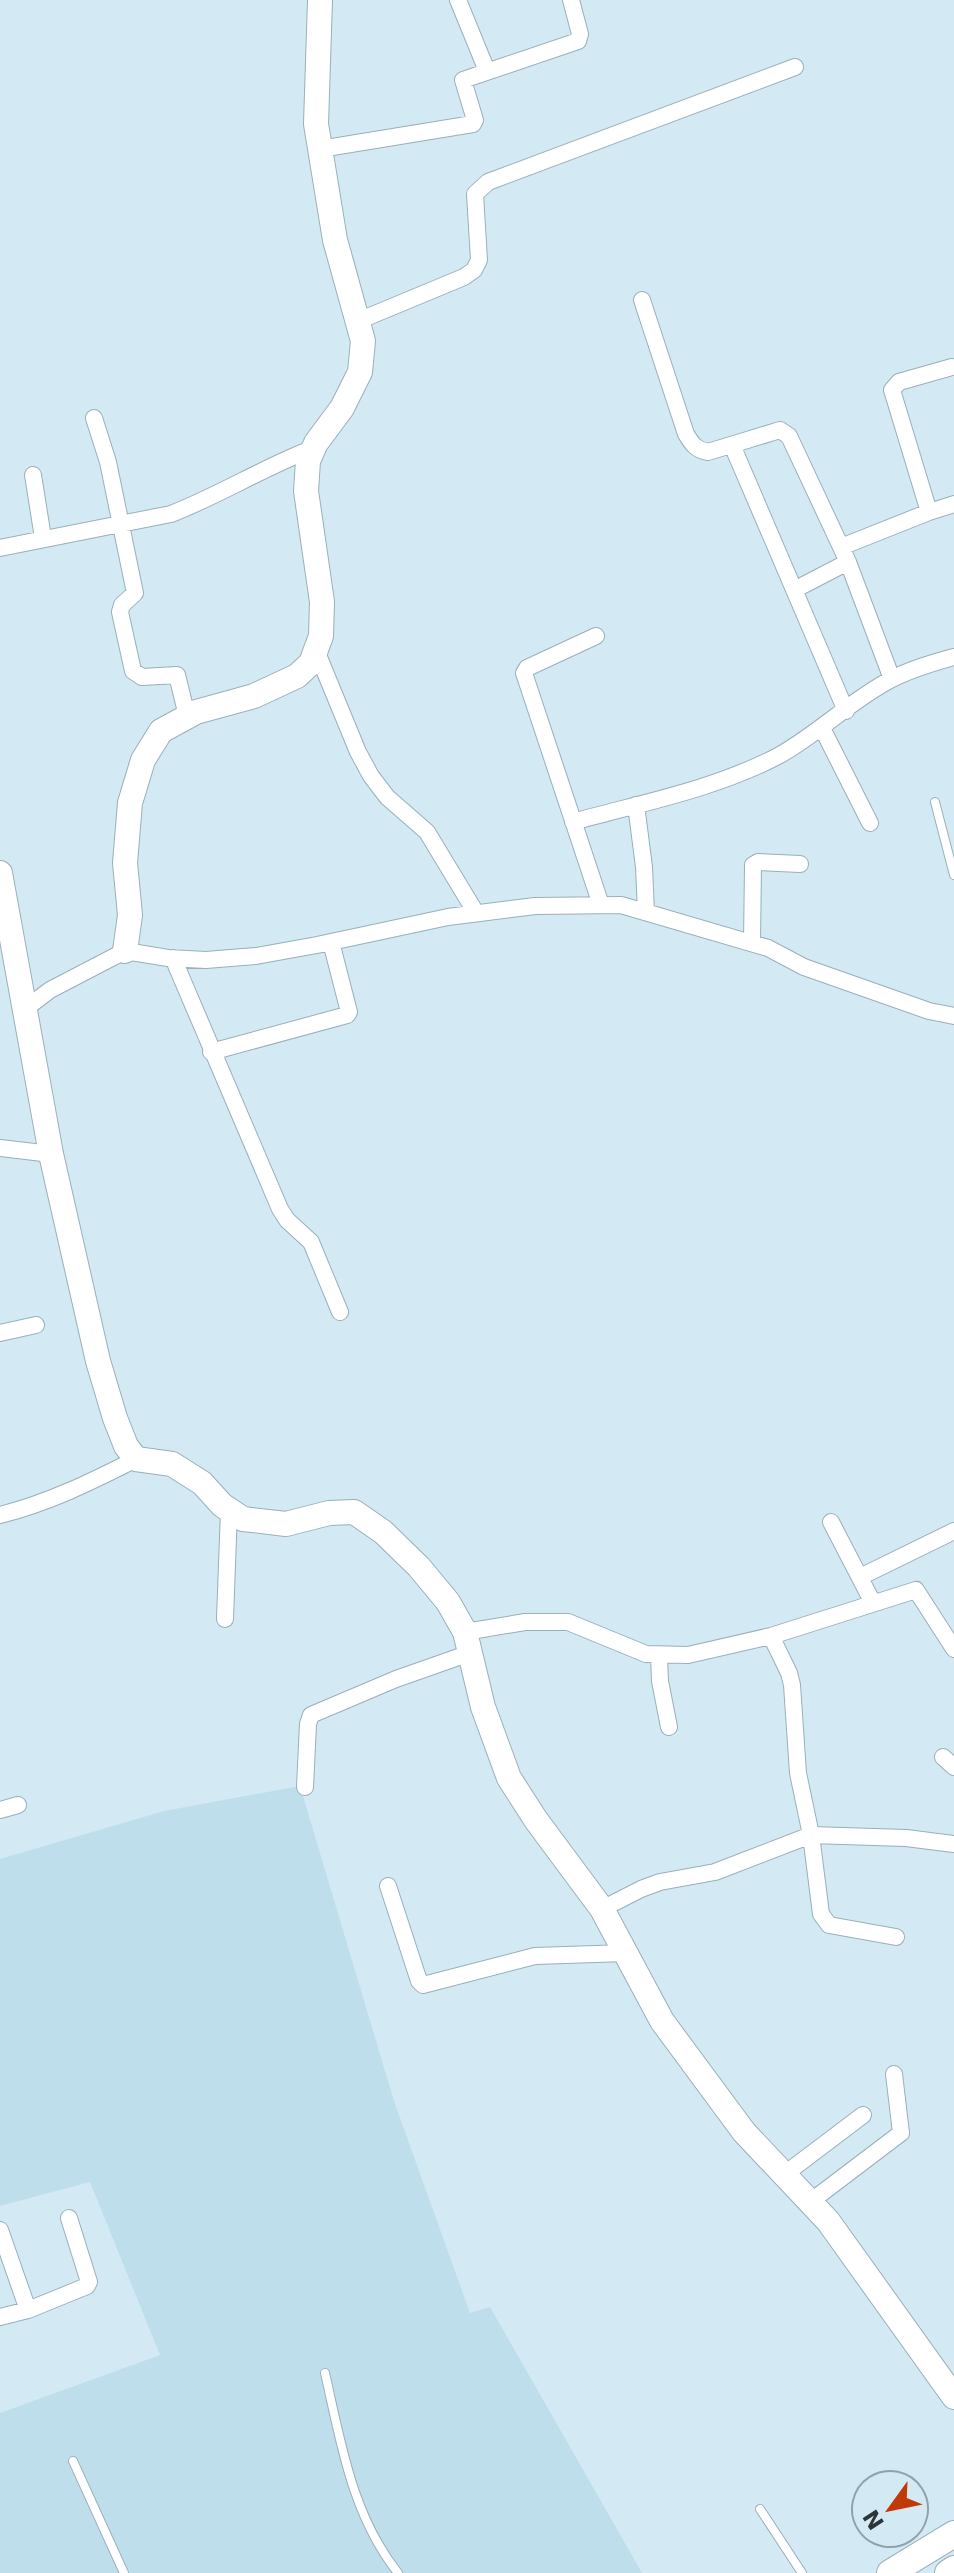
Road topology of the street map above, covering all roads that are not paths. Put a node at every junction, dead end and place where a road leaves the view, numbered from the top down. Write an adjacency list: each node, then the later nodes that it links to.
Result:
1 (320, 0): 6 (street)
2 (458, 0): 5 (street)
3 (571, 0): 5 (street)
4 (795, 67): 8 (street)
5 (487, 71): 6 (street)
6 (320, 149): 8 (street)
7 (642, 300): 11 (street)
8 (358, 321): 12 (street)
9 (952, 367): 15 (street)
10 (94, 418): 16 (street)
11 (732, 445): 19 (street); 20 (street)
12 (314, 448): 16 (street); 22 (street)
13 (33, 475): 17 (street)
14 (954, 504): 15 (street)
15 (929, 512): 19 (street)
16 (121, 524): 17 (street); 26 (street)
17 (43, 538): 18 (street)
18 (0, 548)
19 (844, 555): 20 (street); 24 (street)
20 (794, 590): 25 (street)
21 (596, 636): 30 (street)
22 (316, 650): 26 (street); 37 (street)
23 (954, 657): 24 (street)
24 (892, 679): 25 (street)
25 (846, 711): 27 (street)
26 (187, 716): 40 (street)
27 (822, 728): 29 (street); 31 (street)
28 (935, 802): 34 (lane)
29 (636, 805): 30 (street); 36 (street)
30 (573, 822): 35 (street)
31 (870, 823)
32 (800, 864): 39 (street)
33 (0, 873): 42 (street)
34 (954, 875)
35 (601, 905): 36 (street); 37 (street)
36 (646, 912): 39 (street)
37 (476, 913): 38 (street)
38 (331, 942): 41 (street); 44 (street)
39 (752, 943): 43 (street)
40 (125, 951): 41 (street); 42 (street)
41 (173, 958): 44 (street)
42 (25, 1009): 46 (street)
43 (954, 1016)
44 (211, 1052): 47 (street)
45 (0, 1148): 46 (street)
46 (51, 1154): 50 (street)
47 (340, 1312)
48 (36, 1325): 49 (street)
49 (0, 1333)
50 (136, 1459): 51 (street); 52 (street)
51 (229, 1510): 57 (street); 59 (street)
52 (0, 1515)
53 (831, 1522): 55 (street)
54 (954, 1531): 55 (street)
55 (860, 1577): 56 (street)
56 (873, 1603): 58 (street); 60 (street)
57 (225, 1619)
58 (771, 1636): 61 (street); 66 (street)
59 (467, 1642): 61 (street); 63 (street); 69 (street)
60 (954, 1649)
61 (659, 1656): 62 (street)
62 (669, 1727)
63 (305, 1787)
64 (18, 1805): 65 (street)
65 (0, 1810)
66 (811, 1835): 67 (street); 69 (street); 70 (street)
67 (954, 1844)
68 (388, 1886): 71 (street)
69 (602, 1909): 71 (street)
70 (896, 1937)
71 (626, 1953): 74 (street)
72 (894, 2074): 75 (street)
73 (863, 2115): 74 (street)
74 (785, 2174): 75 (street)
75 (810, 2202): 81 (street)
76 (69, 2218): 78 (street)
77 (0, 2230): 78 (street)
78 (28, 2310): 79 (street)
79 (0, 2317)
80 (325, 2373): 87 (lane)
81 (954, 2397)
82 (73, 2461): 86 (lane)
83 (760, 2509): 88 (lane)
84 (954, 2534): 89 (main road)
85 (954, 2569): 90 (main road)
86 (124, 2573)
87 (398, 2573)
88 (802, 2573)
89 (890, 2573)
90 (948, 2573)

